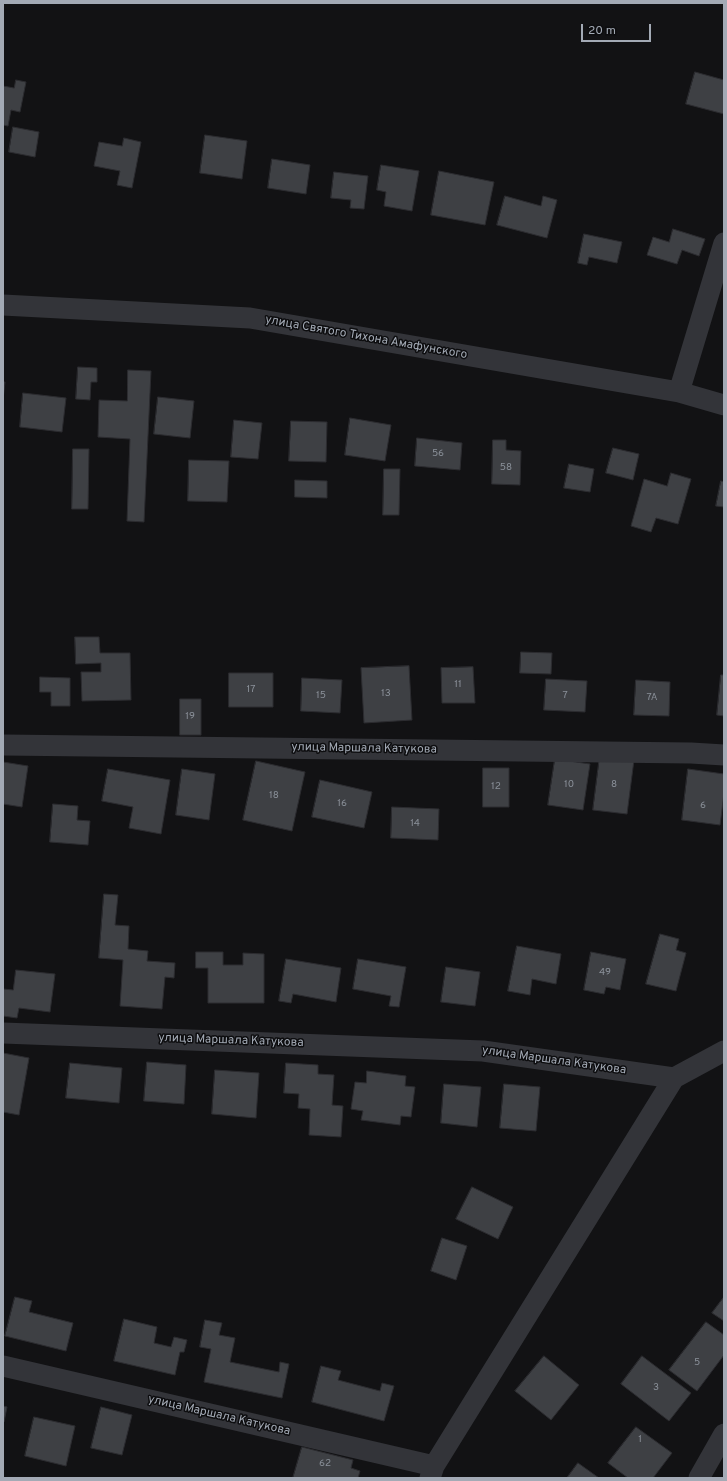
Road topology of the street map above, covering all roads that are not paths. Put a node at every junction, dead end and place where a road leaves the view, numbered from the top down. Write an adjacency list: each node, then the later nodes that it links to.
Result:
1 (724, 242): 3 (street)
2 (3, 305): 3 (street, улица Святого Тихона Амафунского)
3 (679, 392): 4 (street, улица Святого Тихона Амафунского)
4 (724, 405)
5 (3, 745): 6 (street, улица Маршала Катукова)
6 (724, 755)
7 (3, 1033): 9 (street, улица Маршала Катукова)
8 (724, 1051): 9 (street)
9 (674, 1078): 12 (street)
10 (3, 1366): 12 (street, улица Маршала Катукова)
11 (724, 1434): 13 (street)
12 (432, 1472)
13 (699, 1478)

